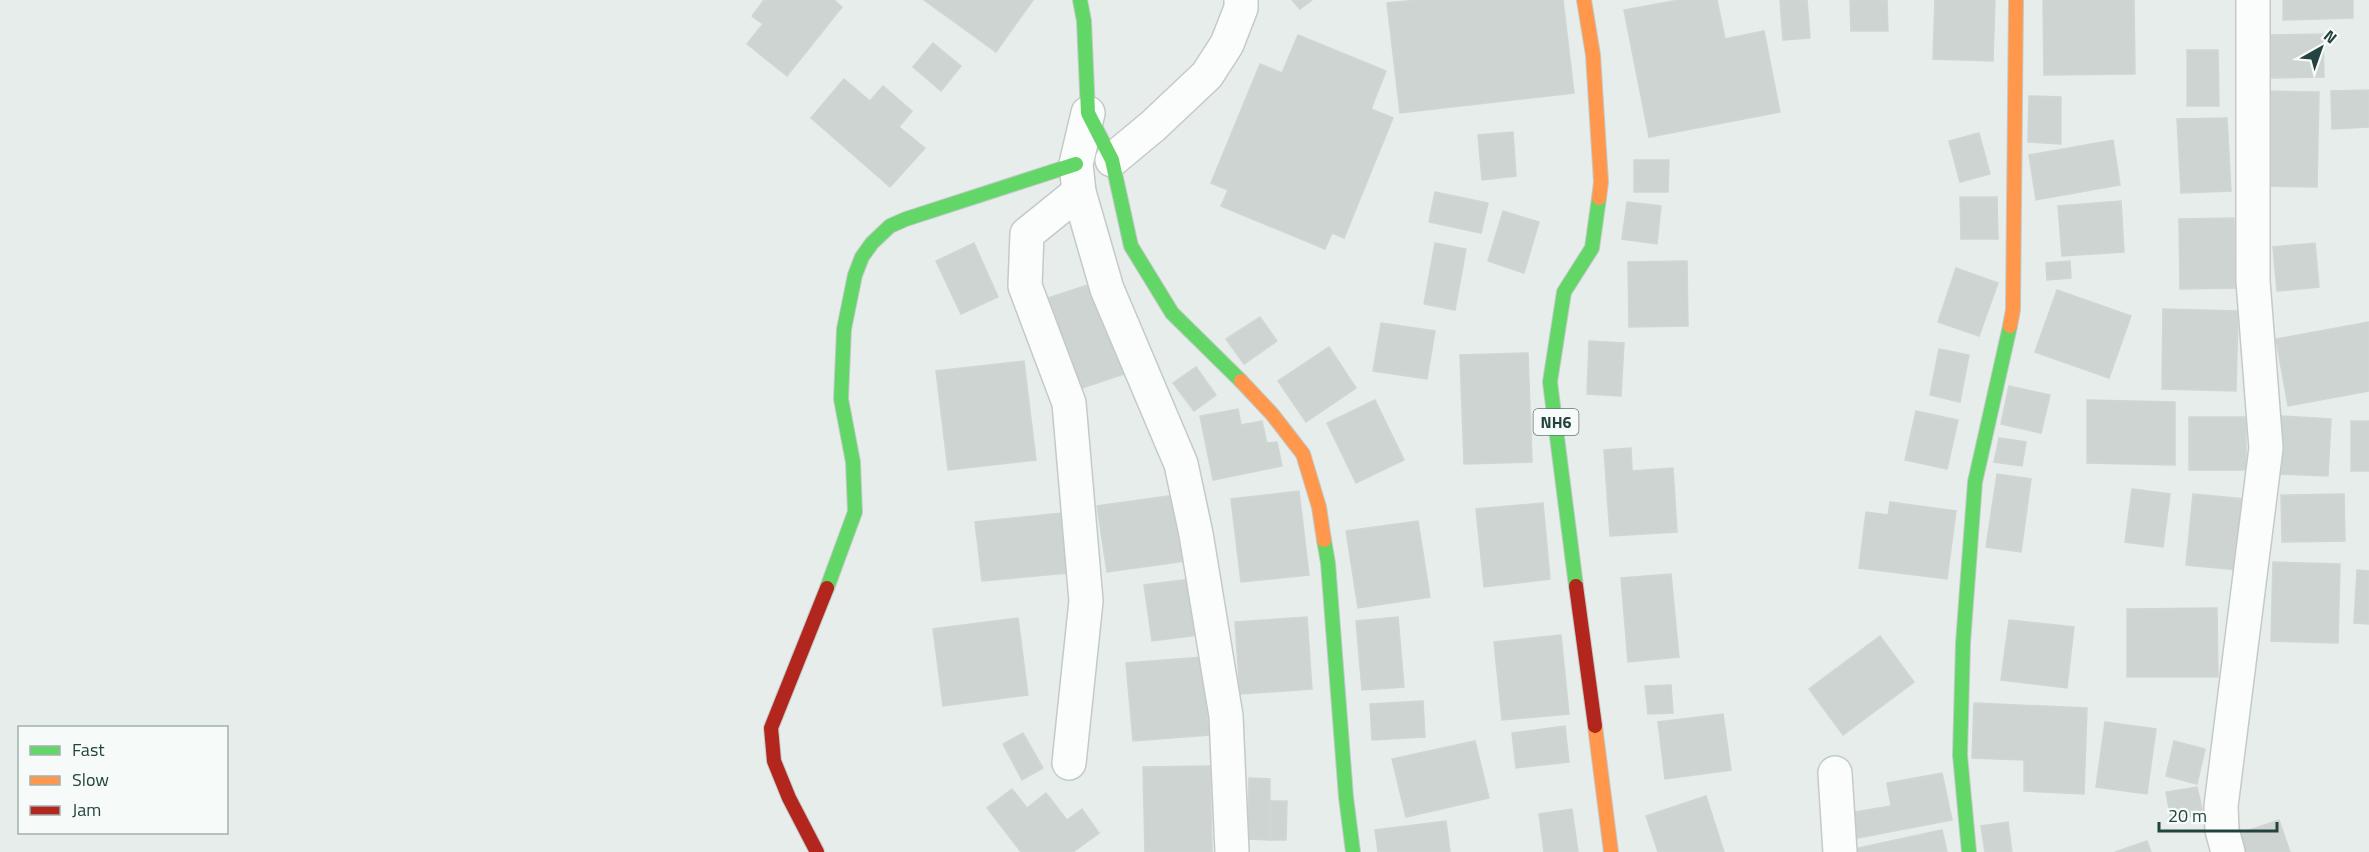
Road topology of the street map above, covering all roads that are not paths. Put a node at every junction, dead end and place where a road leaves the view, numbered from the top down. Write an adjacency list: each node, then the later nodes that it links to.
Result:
1 (1080, 0): 6 (main road)
2 (1241, 0): 7 (street)
3 (1584, 0): 14 (main road, NH6)
4 (2016, 0): 16 (main road)
5 (2253, 0): 17 (street)
6 (1088, 113): 7 (main road); 8 (street)
7 (1112, 160): 13 (main road)
8 (1078, 178): 9 (street); 11 (main road); 12 (street)
9 (1069, 763)
10 (1835, 773): 15 (street)
11 (817, 852)
12 (1232, 852)
13 (1353, 852)
14 (1611, 852)
15 (1840, 852)
16 (1969, 852)
17 (2228, 852)

